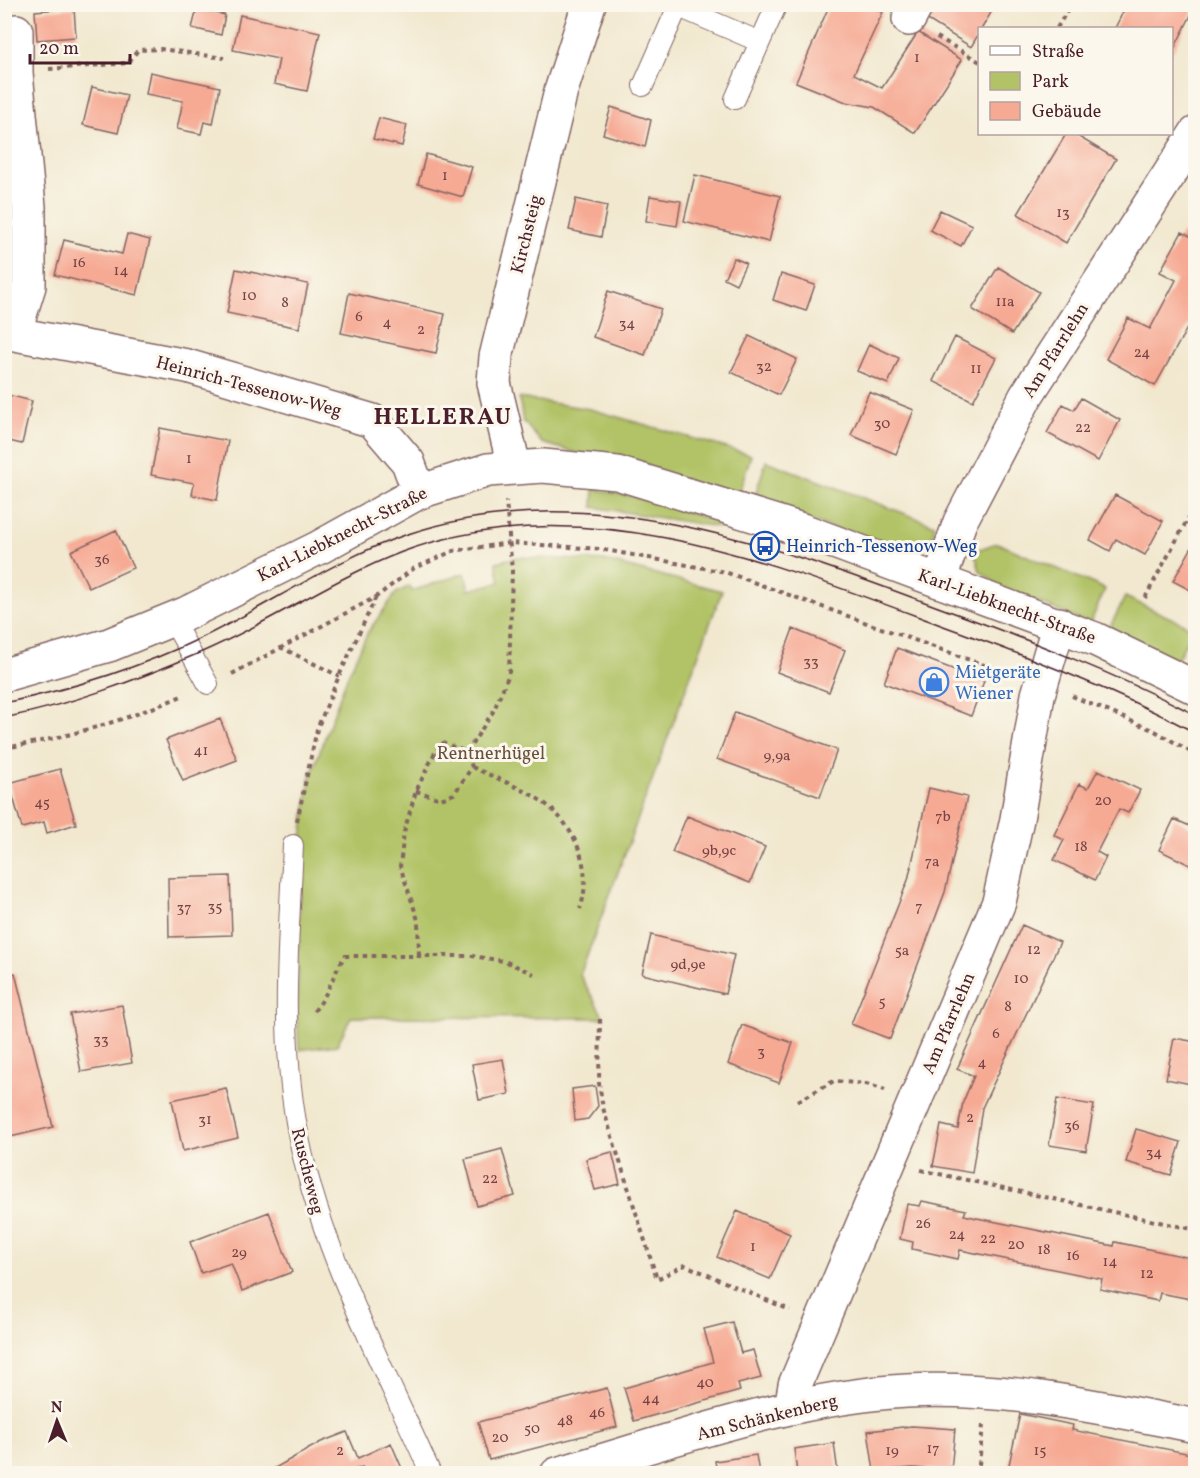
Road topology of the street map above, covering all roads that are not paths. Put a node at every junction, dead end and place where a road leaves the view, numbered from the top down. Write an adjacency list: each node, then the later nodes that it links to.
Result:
1 (589, 4): 10 (street, Kirchsteig)
2 (777, 4): 4 (lane)
3 (676, 5): 4 (lane); 6 (lane)
4 (760, 42): 7 (lane)
5 (13, 56): 9 (street)
6 (643, 86)
7 (735, 99)
8 (1196, 133): 12 (street, Am Pfarrlehn)
9 (9, 333): 11 (street, Heinrich-Tessenow-Weg)
10 (514, 466): 11 (street, Karl-Liebknecht-Straße); 12 (street, Karl-Liebknecht-Straße)
11 (419, 492): 13 (street, Karl-Liebknecht-Straße)
12 (939, 580): 14 (street, Karl-Liebknecht-Straße)
13 (172, 619): 15 (street, Karl-Liebknecht-Straße); 16 (lane)
14 (1059, 624): 17 (street, Karl-Liebknecht-Straße); 19 (street, Am Pfarrlehn)
15 (4, 675)
16 (208, 684)
17 (1196, 688)
18 (293, 845): 21 (lane, Ruscheweg)
19 (791, 1408): 20 (street, Am Schänkenberg); 22 (street, Am Schänkenberg)
20 (1196, 1426)
21 (431, 1473)
22 (557, 1473)

